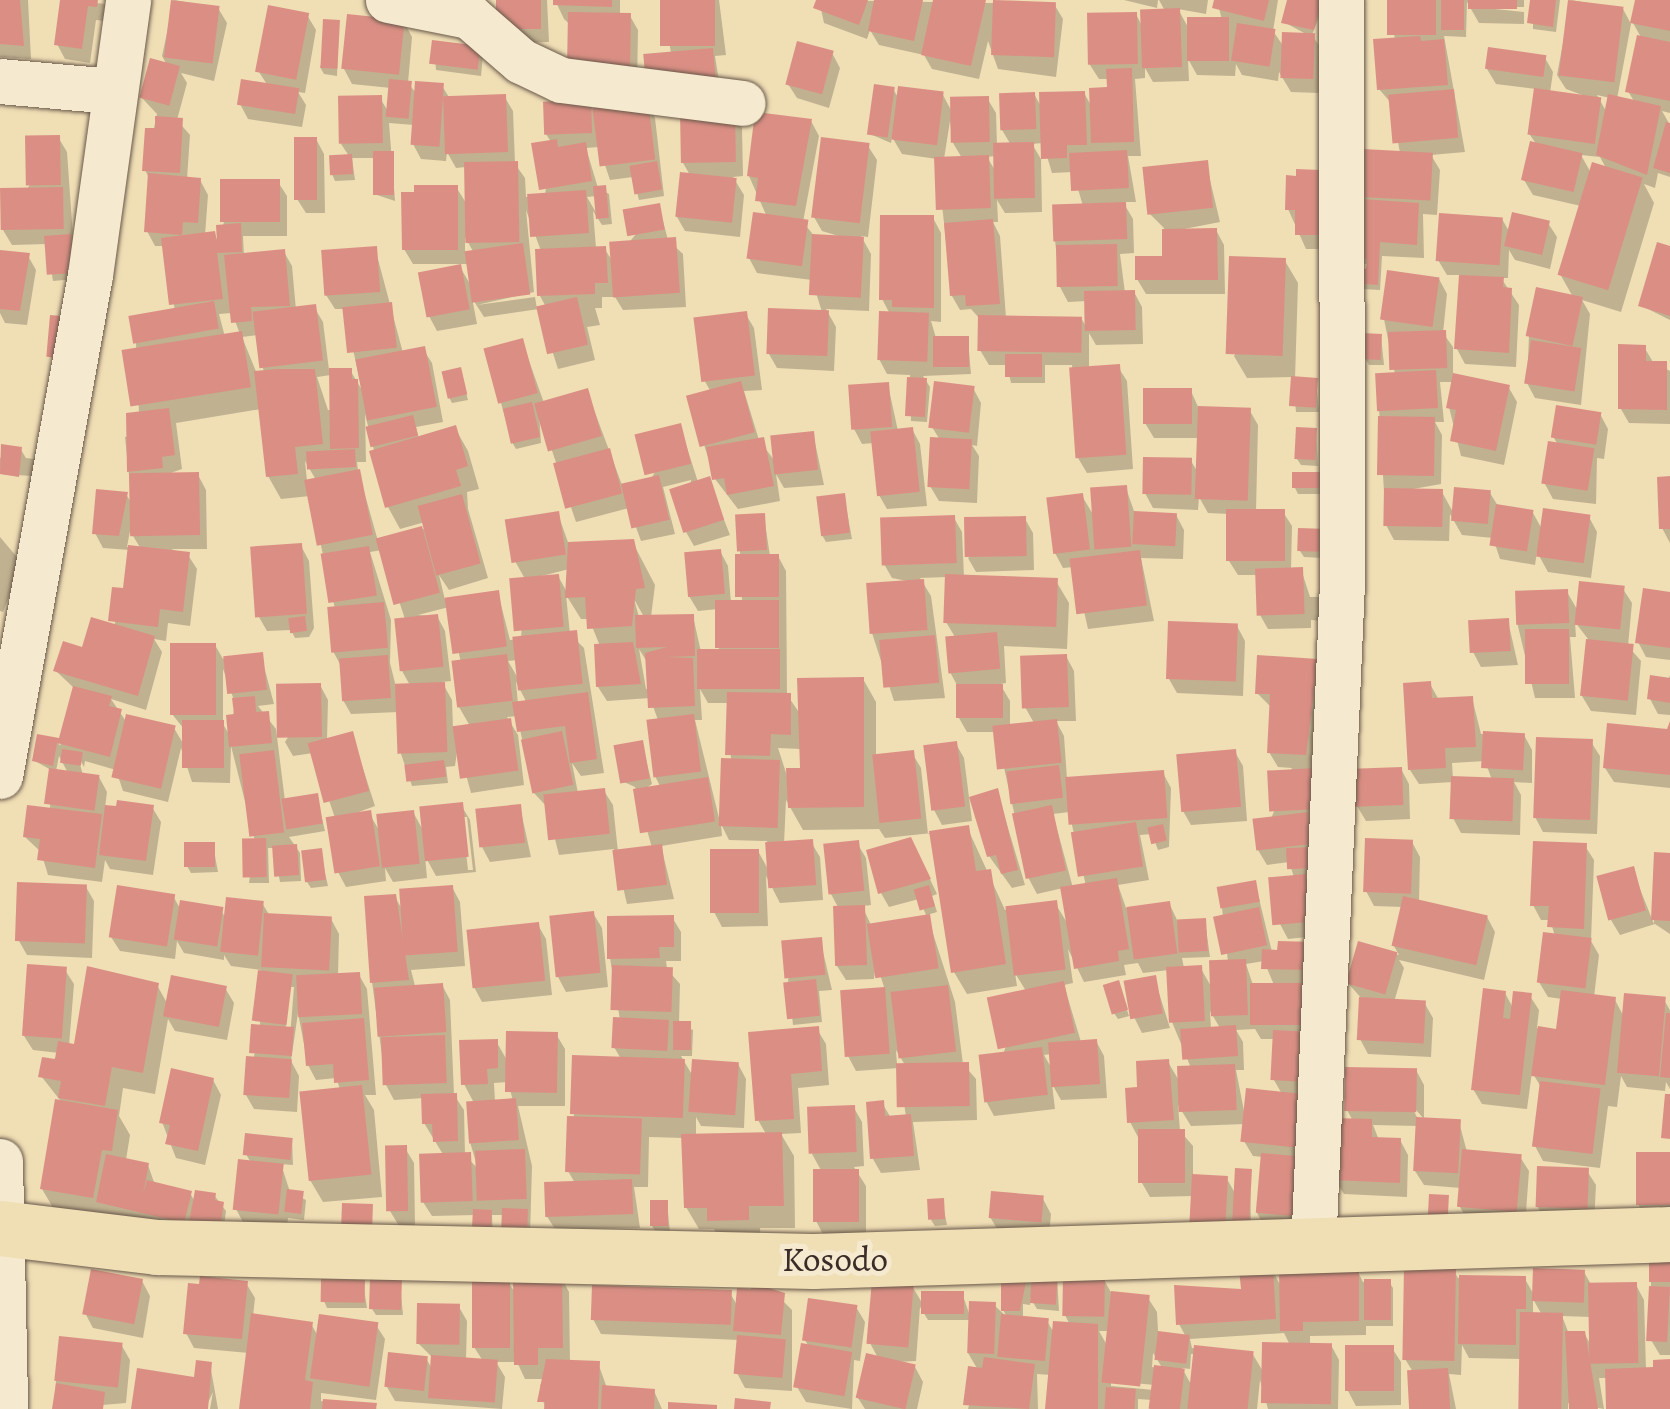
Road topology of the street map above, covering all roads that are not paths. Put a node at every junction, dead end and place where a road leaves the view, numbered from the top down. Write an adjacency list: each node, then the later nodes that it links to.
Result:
1 (128, 0): 5 (street)
2 (388, 0): 6 (street)
3 (1341, 0): 11 (street)
4 (0, 81): 5 (street)
5 (112, 91): 7 (street)
6 (743, 103)
7 (0, 776)
8 (0, 1162): 9 (street)
9 (2, 1228): 11 (main road, Kosodo); 12 (street)
10 (1670, 1234): 11 (main road, Kosodo)
11 (1312, 1250)
12 (4, 1409)

